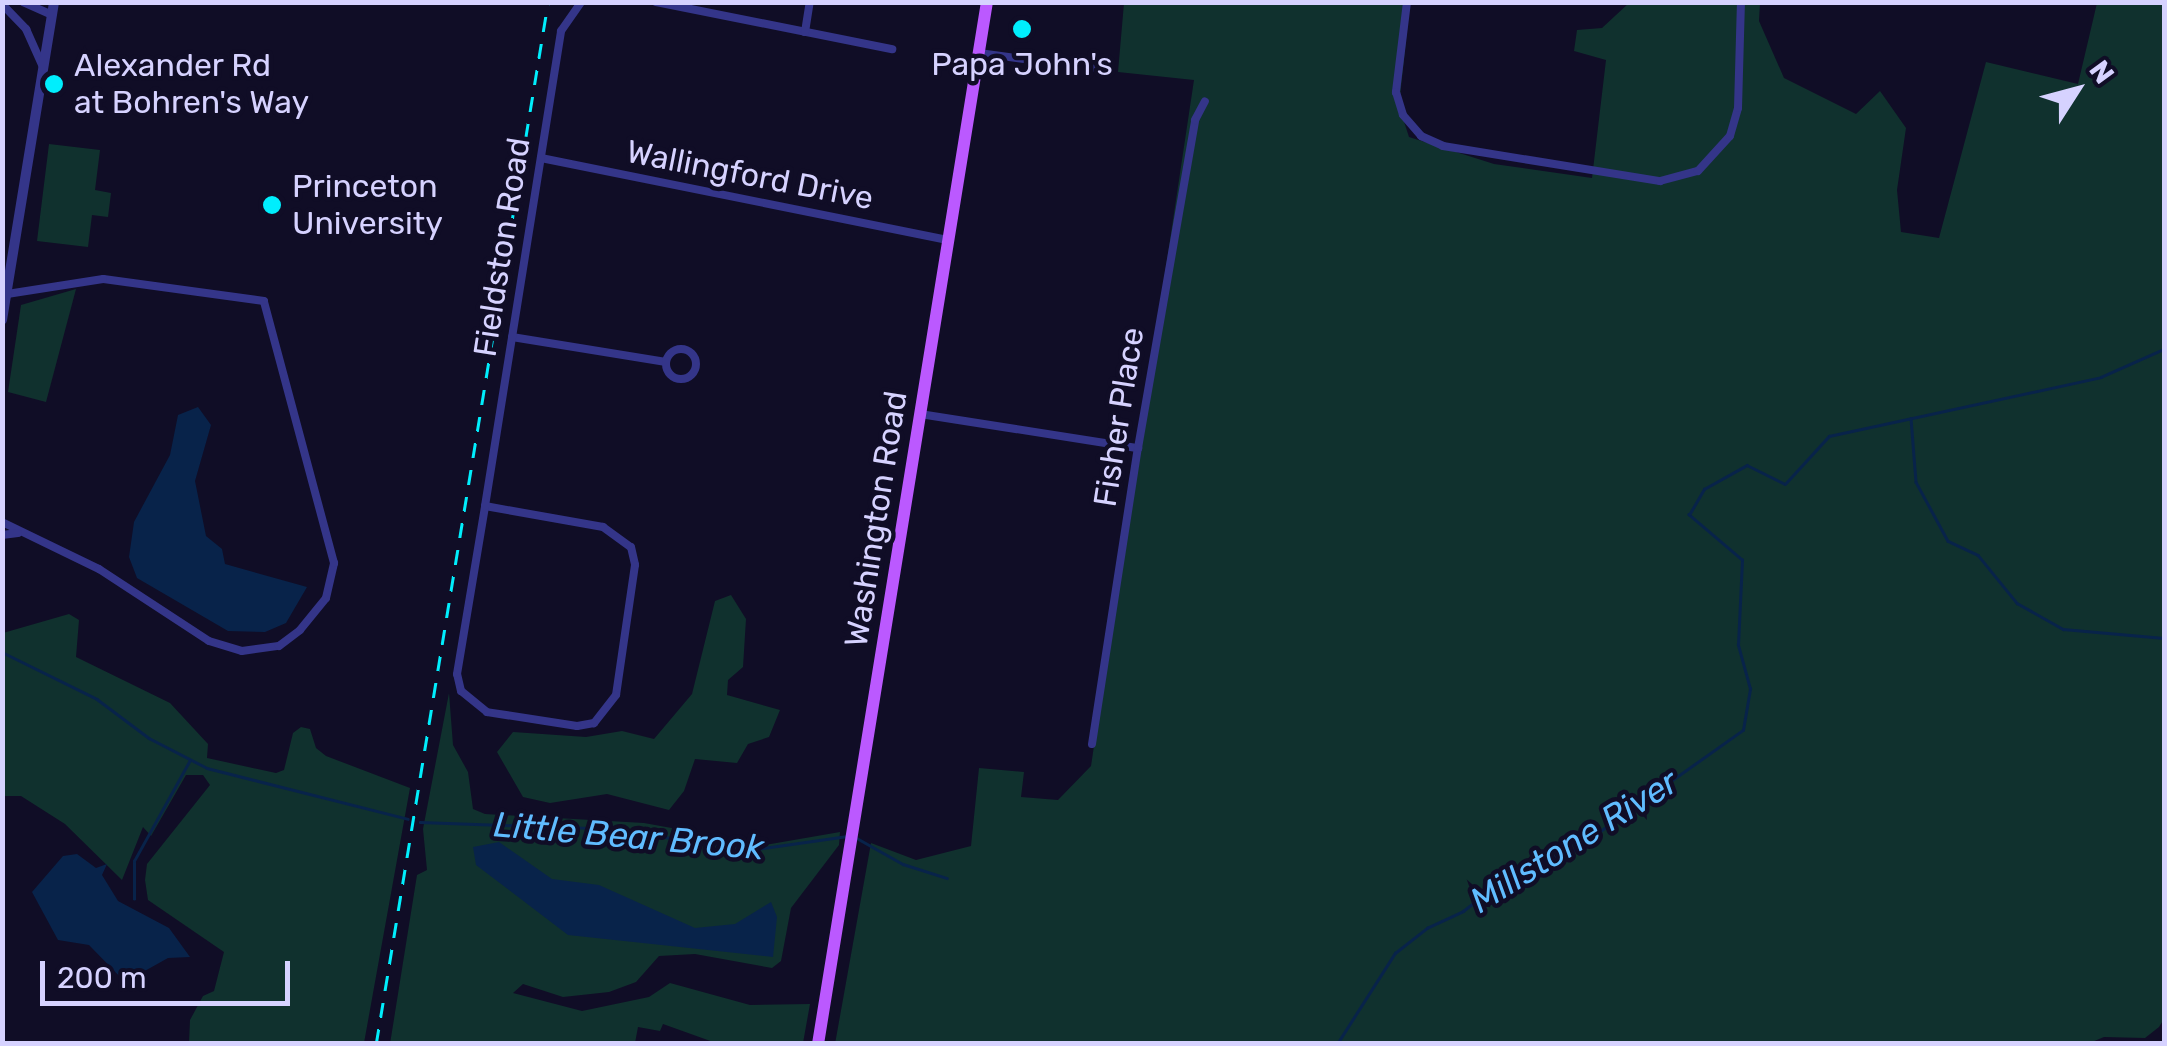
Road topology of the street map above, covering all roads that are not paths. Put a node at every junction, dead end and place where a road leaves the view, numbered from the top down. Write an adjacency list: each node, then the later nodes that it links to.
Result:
1 (23, 2): 9 (street)
2 (581, 2): 16 (street, Fieldston Road)
3 (656, 2): 10 (street)
4 (810, 2): 10 (street)
5 (987, 2): 12 (main road, Washington Road)
6 (1407, 2): 7 (street)
7 (1740, 2)
8 (2, 4): 13 (street)
9 (52, 8): 13 (street)
10 (805, 32): 11 (street)
11 (892, 49)
12 (978, 53): 14 (street); 17 (main road, Washington Road)
13 (42, 67): 18 (street)
14 (1092, 68)
15 (1205, 100): 23 (street, Fisher Place)
16 (541, 158): 17 (street, Wallingford Drive); 20 (street, Fieldston Road)
17 (949, 240): 22 (main road, Washington Road)
18 (7, 294): 19 (street); 26 (street)
19 (2, 320)
20 (512, 337): 21 (street); 24 (street, Fieldston Road)
21 (666, 362): 21 (street)
22 (920, 414): 23 (street); 29 (main road, Washington Road)
23 (1138, 448): 28 (street, Fisher Place)
24 (485, 506): 24 (street, Fieldston Road)
25 (2, 522): 26 (street)
26 (18, 533): 27 (street)
27 (2, 535)
28 (1092, 744)
29 (818, 1044)

